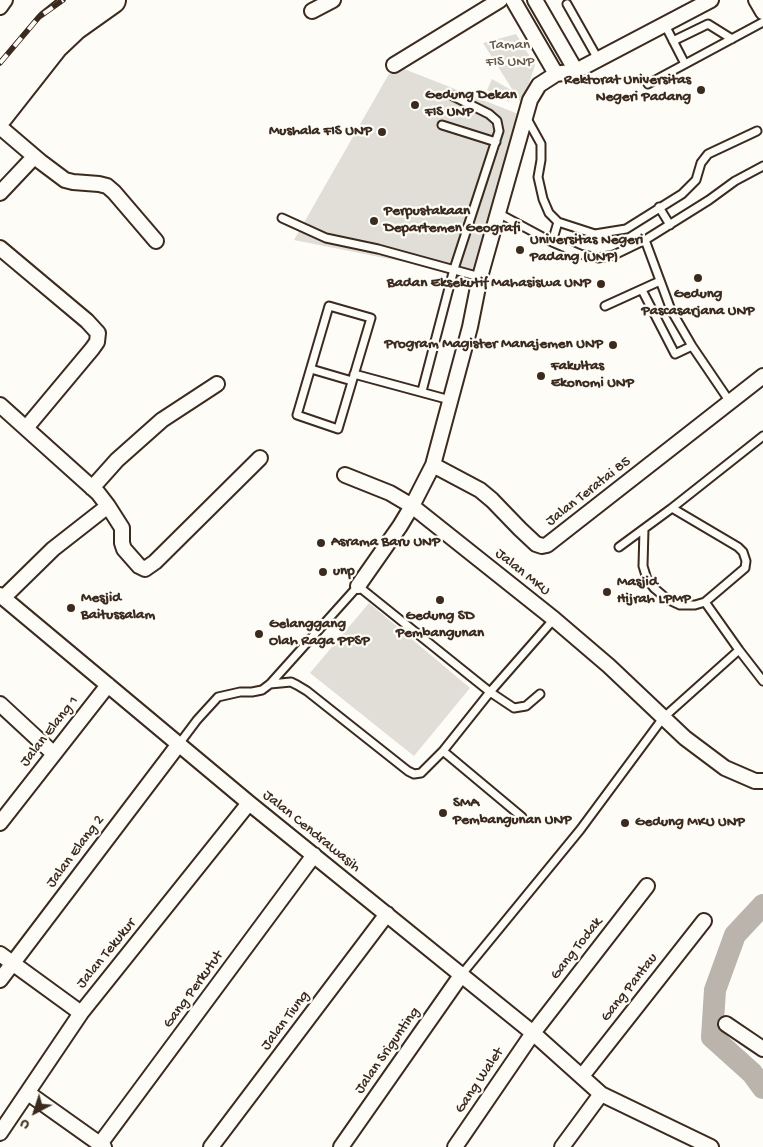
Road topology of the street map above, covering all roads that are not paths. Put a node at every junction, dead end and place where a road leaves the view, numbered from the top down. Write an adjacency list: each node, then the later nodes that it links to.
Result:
1 (5, 0): 11 (street)
2 (79, 0): 23 (highway)
3 (112, 0): 26 (highway)
4 (333, 0): 12 (street)
5 (500, 0): 20 (street)
6 (514, 0): 22 (street)
7 (535, 0): 21 (street)
8 (711, 0): 15 (street)
9 (756, 0): 13 (street)
10 (567, 4): 18 (lane)
11 (0, 7)
12 (312, 11)
13 (763, 12)
14 (763, 22): 16 (lane)
15 (665, 25): 17 (lane); 18 (street)
16 (732, 39): 17 (lane); 19 (lane)
17 (674, 41): 19 (lane)
18 (598, 60): 21 (street)
19 (685, 64): 24 (lane)
20 (394, 65)
21 (576, 71): 22 (street)
22 (556, 74): 27 (street)
23 (0, 82)
24 (648, 84)
25 (453, 96): 31 (lane)
26 (0, 115)
27 (526, 117): 36 (street); 38 (lane)
28 (442, 125): 31 (lane)
29 (0, 127): 32 (street)
30 (757, 130): 35 (lane)
31 (496, 142): 44 (lane)
32 (34, 156): 34 (street); 41 (street)
33 (763, 166): 39 (lane)
34 (0, 193)
35 (659, 207): 38 (lane); 39 (lane)
36 (498, 213): 42 (lane); 45 (street)
37 (282, 218): 44 (lane)
38 (558, 222): 42 (lane)
39 (670, 225): 40 (lane)
40 (646, 240): 42 (lane); 46 (lane)
41 (156, 241)
42 (552, 242)
43 (0, 248): 58 (street)
44 (454, 269): 45 (lane); 54 (lane)
45 (480, 277): 55 (street)
46 (660, 281): 47 (lane); 49 (lane)
47 (642, 290): 48 (lane); 49 (lane)
48 (605, 306)
49 (692, 346): 56 (lane)
50 (311, 369): 52 (lane); 52 (lane); 52 (lane)
51 (763, 376): 56 (street, Jalan Teratai 85)
52 (353, 378): 54 (lane)
53 (217, 384): 63 (street)
54 (422, 391): 55 (lane)
55 (450, 400): 61 (street)
56 (730, 402): 61 (street, Jalan Teratai 85)
57 (0, 405): 58 (street)
58 (26, 428): 63 (street)
59 (763, 436): 66 (lane)
60 (260, 458): 64 (street)
61 (432, 465): 65 (street)
62 (345, 475): 65 (street, Jalan MKU)
63 (92, 488): 64 (street)
64 (108, 506): 70 (street)
65 (412, 506): 69 (street); 72 (street, Jalan MKU)
66 (672, 508): 67 (lane); 71 (lane)
67 (644, 529): 68 (lane); 71 (lane)
68 (619, 547)
69 (358, 586): 75 (lane); 77 (lane)
70 (2, 597): 76 (street, Jalan Cendrawasih)
71 (705, 602): 73 (lane)
72 (554, 619): 77 (lane); 80 (street, Jalan MKU)
73 (739, 650): 74 (lane); 80 (lane)
74 (763, 681)
75 (270, 684): 81 (lane); 82 (lane)
76 (108, 685): 81 (street, Jalan Cendrawasih); 83 (street, Jalan Elang 1)
77 (490, 692): 78 (lane); 82 (lane)
78 (540, 694)
79 (0, 704): 83 (street)
80 (664, 718): 84 (street, Jalan MKU); 94 (lane)
81 (179, 744): 85 (street, Jalan Cendrawasih); 93 (street, Jalan Elang 2)
82 (443, 751): 86 (lane)
83 (54, 754): 87 (street, Jalan Elang 1)
84 (763, 781)
85 (249, 802): 88 (street, Jalan Cendrawasih); 96 (street, Jalan Tekukur)
86 (522, 817)
87 (0, 823)
88 (314, 855): 90 (street, Jalan Cendrawasih); 104 (street, Gang Perkutut)
89 (647, 886): 98 (street, Gang Todak)
90 (387, 914): 94 (street, Jalan Cendrawasih); 105 (street, Jalan Tiung)
91 (704, 921): 100 (street, Gang Pantau)
92 (0, 954): 93 (street)
93 (13, 963): 95 (street, Jalan Elang 2); 96 (street)
94 (462, 974): 98 (street, Jalan Cendrawasih); 106 (street, Jalan Srigunting)
95 (0, 980)
96 (81, 1013): 101 (street, Jalan Tekukur)
97 (726, 1024): 99 (street)
98 (532, 1032): 100 (street, Jalan Cendrawasih); 107 (street, Gang Walet)
99 (763, 1049)
100 (582, 1076): 102 (street, Jalan Cendrawasih)
101 (28, 1093): 103 (street, Jalan Tekukur); 104 (street)
102 (602, 1094): 108 (street); 109 (street, Jalan Cendrawasih)
103 (0, 1133)
104 (102, 1146)
105 (212, 1147)
106 (340, 1147)
107 (455, 1147)
108 (562, 1147)
109 (711, 1147)

